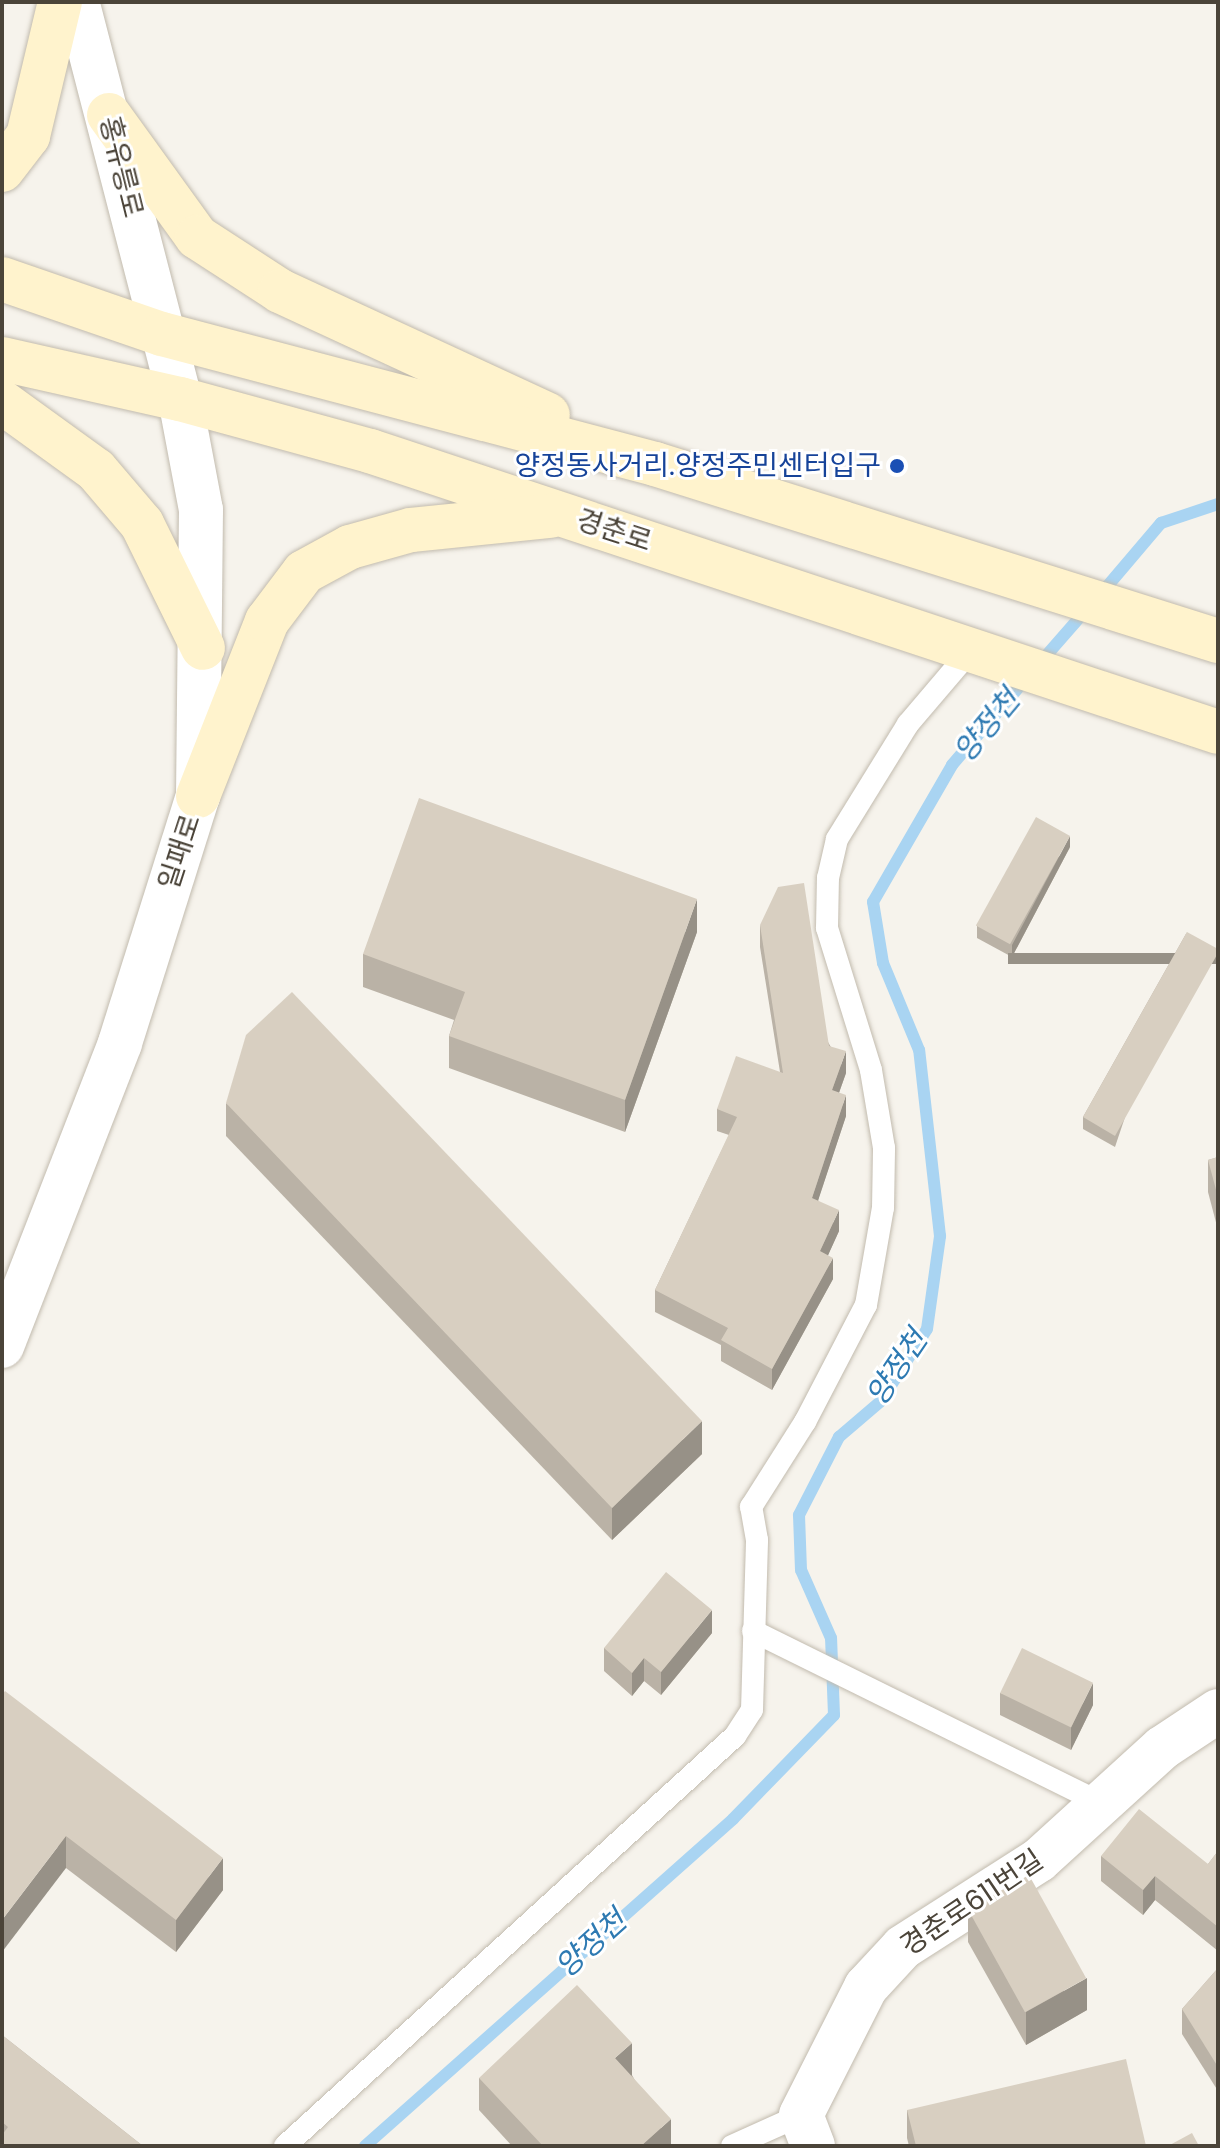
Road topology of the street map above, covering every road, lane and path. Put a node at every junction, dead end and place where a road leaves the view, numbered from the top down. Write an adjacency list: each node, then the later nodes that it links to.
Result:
1 (60, 2): 4 (main road)
2 (77, 2): 3 (street, 홍유릉로)
3 (109, 115): 6 (street, 홍유릉로); 10 (main road)
4 (2, 170)
5 (2, 279): 6 (main road)
6 (162, 334): 8 (street, 일패로); 10 (main road)
7 (2, 359): 8 (main road, 경춘로)
8 (180, 399): 11 (main road, 경춘로); 13 (street, 일패로)
9 (2, 402): 13 (main road)
10 (655, 464): 12 (main road)
11 (565, 515): 14 (main road, 경춘로); 16 (main road)
12 (1205, 636)
13 (203, 648): 16 (street, 일패로)
14 (983, 653): 15 (main road, 경춘로); 18 (lane)
15 (1218, 732)
16 (198, 796): 17 (street, 일패로)
17 (2, 1346)
18 (760, 1634): 20 (lane); 22 (lane)
19 (1218, 1711): 20 (street, 경춘로611번길)
20 (1101, 1803): 21 (street, 경춘로611번길)
21 (807, 2130): 23 (lane)
22 (285, 2146)
23 (732, 2146)

